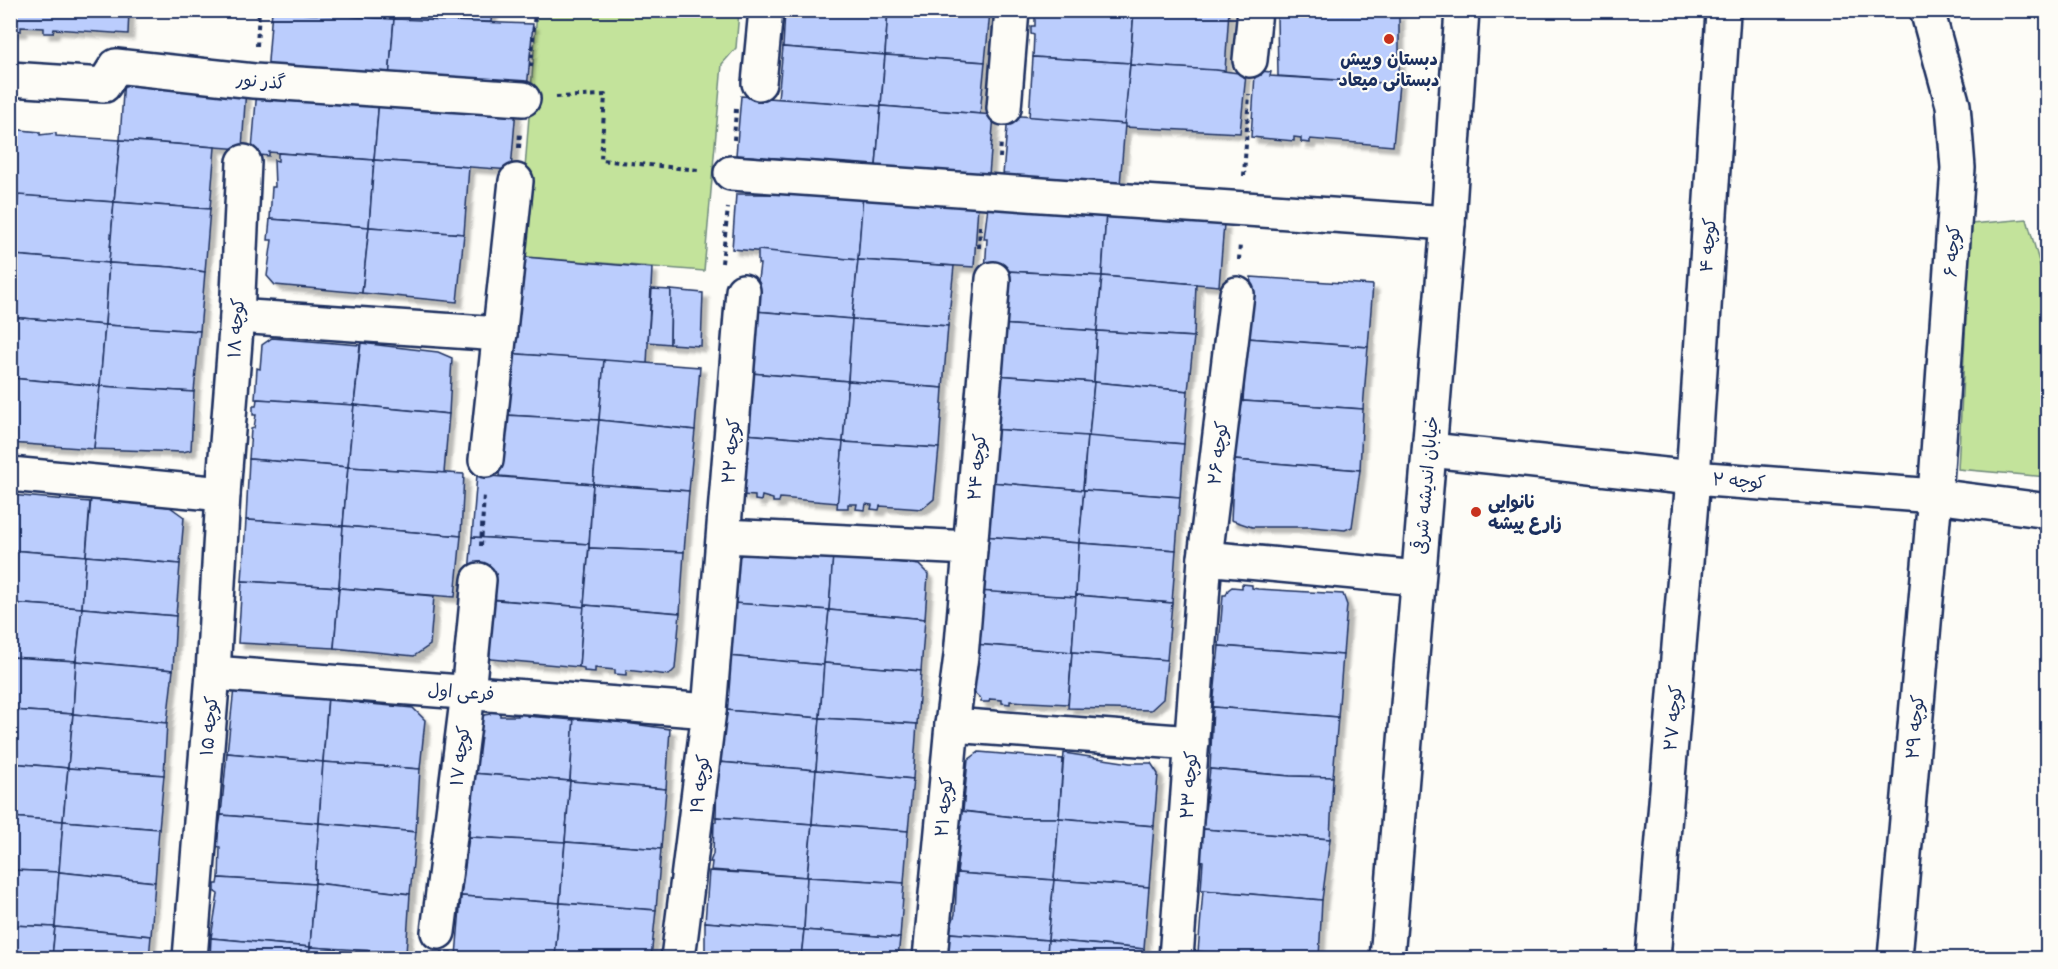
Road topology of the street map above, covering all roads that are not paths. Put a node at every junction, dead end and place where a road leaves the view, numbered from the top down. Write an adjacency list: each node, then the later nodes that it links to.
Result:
1 (766, 10): 9 (street)
2 (1012, 10): 11 (street)
3 (1255, 10): 7 (street)
4 (1462, 10): 15 (street, خیابان اندیشه شرقی)
5 (1927, 10): 26 (street, کوچه ۶)
6 (1723, 13): 24 (street, کوچه ۴)
7 (1251, 60)
8 (10, 78): 10 (street, گذر نور)
9 (759, 83)
10 (523, 99)
11 (1004, 108)
12 (244, 162): 19 (street, کوچه ۱۸)
13 (731, 173): 15 (street)
14 (516, 181): 20 (street)
15 (1448, 223): 21 (street, خیابان اندیشه شرقی)
16 (993, 279): 29 (street, کوچه ۲۴)
17 (743, 291): 28 (street, کوچه ۲۲)
18 (1237, 294): 30 (street, کوچه ۲۶)
19 (237, 316): 20 (street); 25 (street, کوچه ۱۸)
20 (500, 334): 22 (street)
21 (1430, 450): 24 (street, کوچه ۲); 31 (street, خیابان اندیشه شرقی)
22 (486, 460)
23 (10, 474): 25 (street)
24 (1694, 478): 26 (street, کوچه ۲); 47 (street, کوچه ۲۷)
25 (223, 494): 36 (street, کوچه ۱۵)
26 (1935, 496): 27 (street, کوچه ۲); 48 (street, کوچه ۲۹)
27 (2048, 513)
28 (724, 536): 29 (street); 33 (street, کوچه ۲۲)
29 (970, 548): 35 (street, کوچه ۲۴)
30 (1205, 558): 31 (street); 34 (street, کوچه ۲۶)
31 (1418, 578): 46 (street, خیابان اندیشه شرقی)
32 (479, 580): 37 (street, کوچه ۱۷)
33 (718, 610): 38 (street, کوچه ۱۹)
34 (1202, 612): 40 (street, کوچه ۲۳)
35 (961, 656): 39 (street, کوچه ۲۱)
36 (213, 673): 37 (street, فرعی اول); 42 (street, کوچه ۱۵)
37 (468, 693): 38 (street, فرعی اول); 41 (street, کوچه ۱۷)
38 (709, 711): 43 (street, کوچه ۱۹)
39 (952, 725): 40 (street); 44 (street, کوچه ۲۱)
40 (1192, 743): 45 (street, کوچه ۲۳)
41 (438, 932)
42 (190, 958)
43 (678, 958)
44 (930, 958)
45 (1176, 958)
46 (1387, 958)
47 (1653, 958)
48 (1894, 958)

